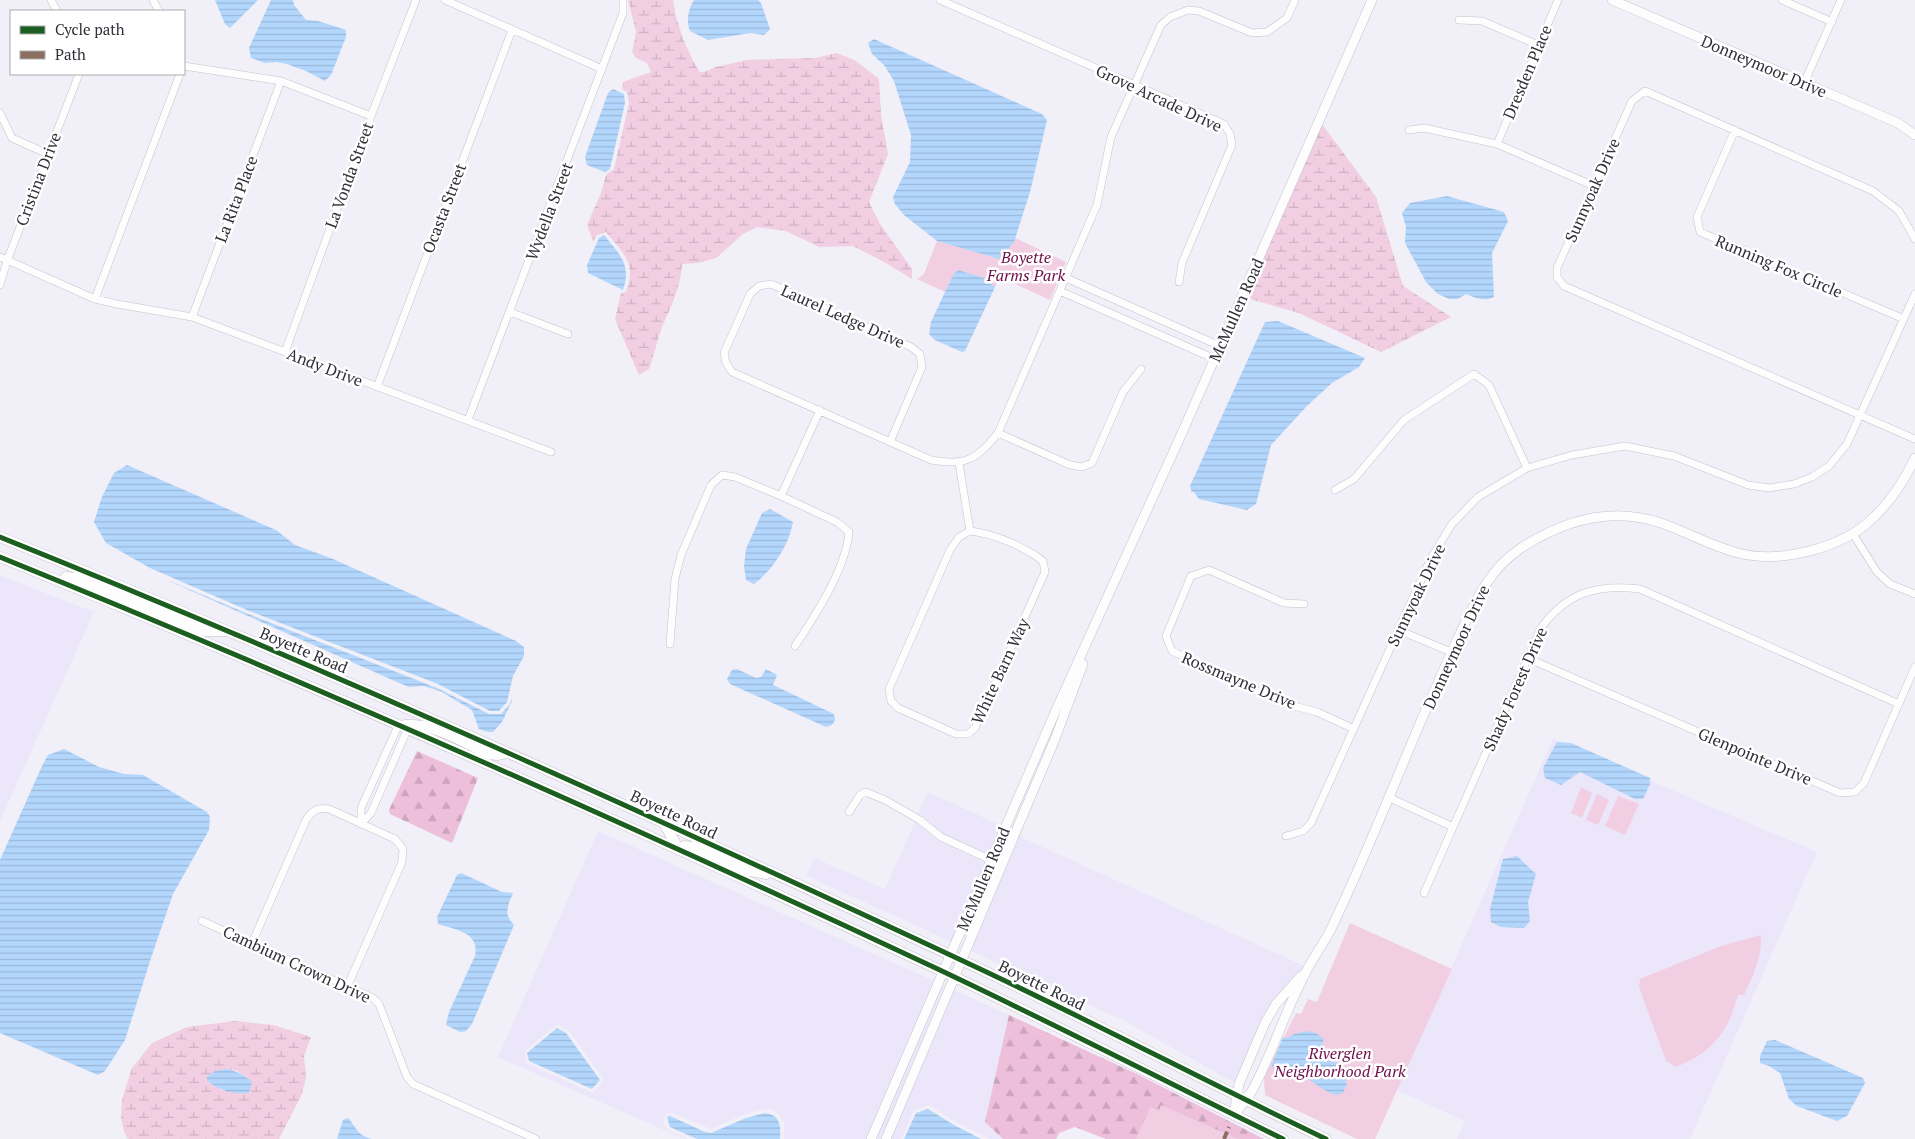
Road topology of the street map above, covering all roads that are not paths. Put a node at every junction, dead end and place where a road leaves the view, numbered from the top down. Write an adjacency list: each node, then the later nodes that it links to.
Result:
1 (416, 0): 23 (street, La Vonda Street)
2 (445, 0): 13 (street)
3 (623, 0): 16 (street, Wydella Street)
4 (940, 0): 21 (street, Grove Arcade Drive)
5 (1295, 0): 21 (street)
6 (1372, 0): 43 (street, McMullen Road)
7 (1558, 0): 14 (street, Dresden Place)
8 (1612, 0): 20 (street, Donneymoor Drive)
9 (1782, 0): 12 (street)
10 (1842, 0): 12 (street)
11 (1459, 20): 14 (street)
12 (1832, 22): 20 (street)
13 (512, 30): 16 (street); 47 (street, Ocasta Street)
14 (1538, 46): 27 (street, Dresden Place)
15 (185, 66): 19 (street)
16 (602, 70): 39 (street, Wydella Street)
17 (79, 75): 28 (street, Cristina Drive)
18 (180, 75): 38 (street)
19 (281, 82): 23 (street); 40 (street, La Rita Place)
20 (1804, 83): 26 (street, Donneymoor Drive)
21 (1134, 85): 33 (street); 34 (street, Grove Arcade Drive)
22 (0, 113): 28 (street)
23 (371, 116): 44 (street, La Vonda Street)
24 (1409, 130): 27 (street)
25 (1735, 130): 29 (street, Sunnyoak Drive); 30 (street, Sunnyoak Drive); 41 (street, Running Fox Circle)
26 (1915, 134)
27 (1497, 144): 29 (street)
28 (48, 154): 32 (street, Cristina Drive)
29 (1594, 186): 49 (street, Sunnyoak Drive)
30 (1915, 239)
31 (0, 257): 32 (street, Andy Drive)
32 (7, 261): 35 (street, Cristina Drive); 38 (street, Andy Drive)
33 (1066, 278): 36 (street); 43 (street)
34 (1179, 282)
35 (0, 285)
36 (1060, 291): 45 (street); 51 (street)
37 (1915, 294): 41 (street, Sunnyoak Drive)
38 (95, 299): 40 (street, Andy Drive)
39 (510, 312): 42 (street); 50 (street, Wydella Street)
40 (192, 317): 44 (street, Andy Drive)
41 (1904, 319): 49 (street, Sunnyoak Drive)
42 (568, 334)
43 (1220, 346): 45 (street, McMullen Road)
44 (285, 352): 47 (street, Andy Drive)
45 (1214, 359): 74 (street, McMullen Road)
46 (1141, 369): 51 (street)
47 (377, 387): 50 (street, Andy Drive)
48 (820, 410): 53 (street, Laurel Ledge Drive); 53 (street, Laurel Ledge Drive); 59 (street)
49 (1860, 416): 52 (street, Sunnyoak Drive); 57 (street, Sunnyoak Drive)
50 (468, 420): 54 (street, Andy Drive)
51 (998, 433): 56 (street)
52 (1915, 439)
53 (890, 442): 56 (street, Laurel Ledge Drive)
54 (551, 452)
55 (1915, 458): 61 (street, Donneymoor Drive)
56 (959, 463): 60 (street)
57 (1527, 468): 58 (street); 67 (street, Sunnyoak Drive)
58 (1335, 490)
59 (781, 496): 69 (street); 70 (street)
60 (970, 530): 60 (street, White Barn Way)
61 (1852, 534): 65 (street); 71 (street, Donneymoor Drive)
62 (0, 537): 68 (main road, Boyette Road)
63 (0, 557): 64 (main road, Boyette Road)
64 (61, 582): 68 (main road); 76 (main road, Boyette Road)
65 (1915, 594)
66 (1304, 604): 77 (street, Rossmayne Drive)
67 (1398, 630): 71 (street); 77 (street, Sunnyoak Drive)
68 (228, 631): 78 (main road, Boyette Road)
69 (670, 644)
70 (795, 646)
71 (1451, 652): 79 (street, Donneymoor Drive)
72 (1527, 658): 75 (street, Shady Forest Drive); 75 (street, Glenpointe Drive); 83 (street, Shady Forest Drive)
73 (1915, 667): 75 (street, Glenpointe Drive)
74 (1067, 697): 86 (street, McMullen Road); 92 (street, McMullen Road)
75 (1899, 704)
76 (403, 726): 78 (main road); 82 (street); 82 (street); 85 (main road, Boyette Road)
77 (1354, 729): 84 (street, Sunnyoak Drive)
78 (508, 753): 81 (main road, Boyette Road)
79 (1388, 798): 83 (street); 94 (street, Donneymoor Drive)
80 (849, 812): 86 (street)
81 (664, 823): 85 (main road); 87 (main road, Boyette Road)
82 (361, 824): 90 (street); 96 (street)
83 (1453, 827): 88 (street, Shady Forest Drive)
84 (1286, 836)
85 (679, 850): 87 (main road); 93 (main road, Boyette Road)
86 (991, 860): 91 (street, McMullen Road)
87 (775, 874): 91 (main road, Boyette Road)
88 (1424, 893)
89 (202, 920): 90 (street, Cambium Crown Drive)
90 (252, 942): 96 (street, Cambium Crown Drive)
91 (950, 955): 92 (main road, Boyette Road); 93 (street, McMullen Road)
92 (960, 960): 95 (street, McMullen Road); 97 (main road, Boyette Road)
93 (943, 971): 95 (main road, Boyette Road); 100 (street, McMullen Road)
94 (1305, 972): 97 (street, Donneymoor Drive); 97 (street, Donneymoor Drive)
95 (953, 976): 98 (main road, Boyette Road); 101 (street, McMullen Road)
96 (348, 985): 99 (street, Cambium Crown Drive)
97 (1241, 1098): 98 (street, Donneymoor Drive); 103 (main road, Boyette Road)
98 (1234, 1115): 102 (main road, Boyette Road)
99 (536, 1139)
100 (870, 1139)
101 (886, 1139)
102 (1283, 1139)
103 (1326, 1139)

